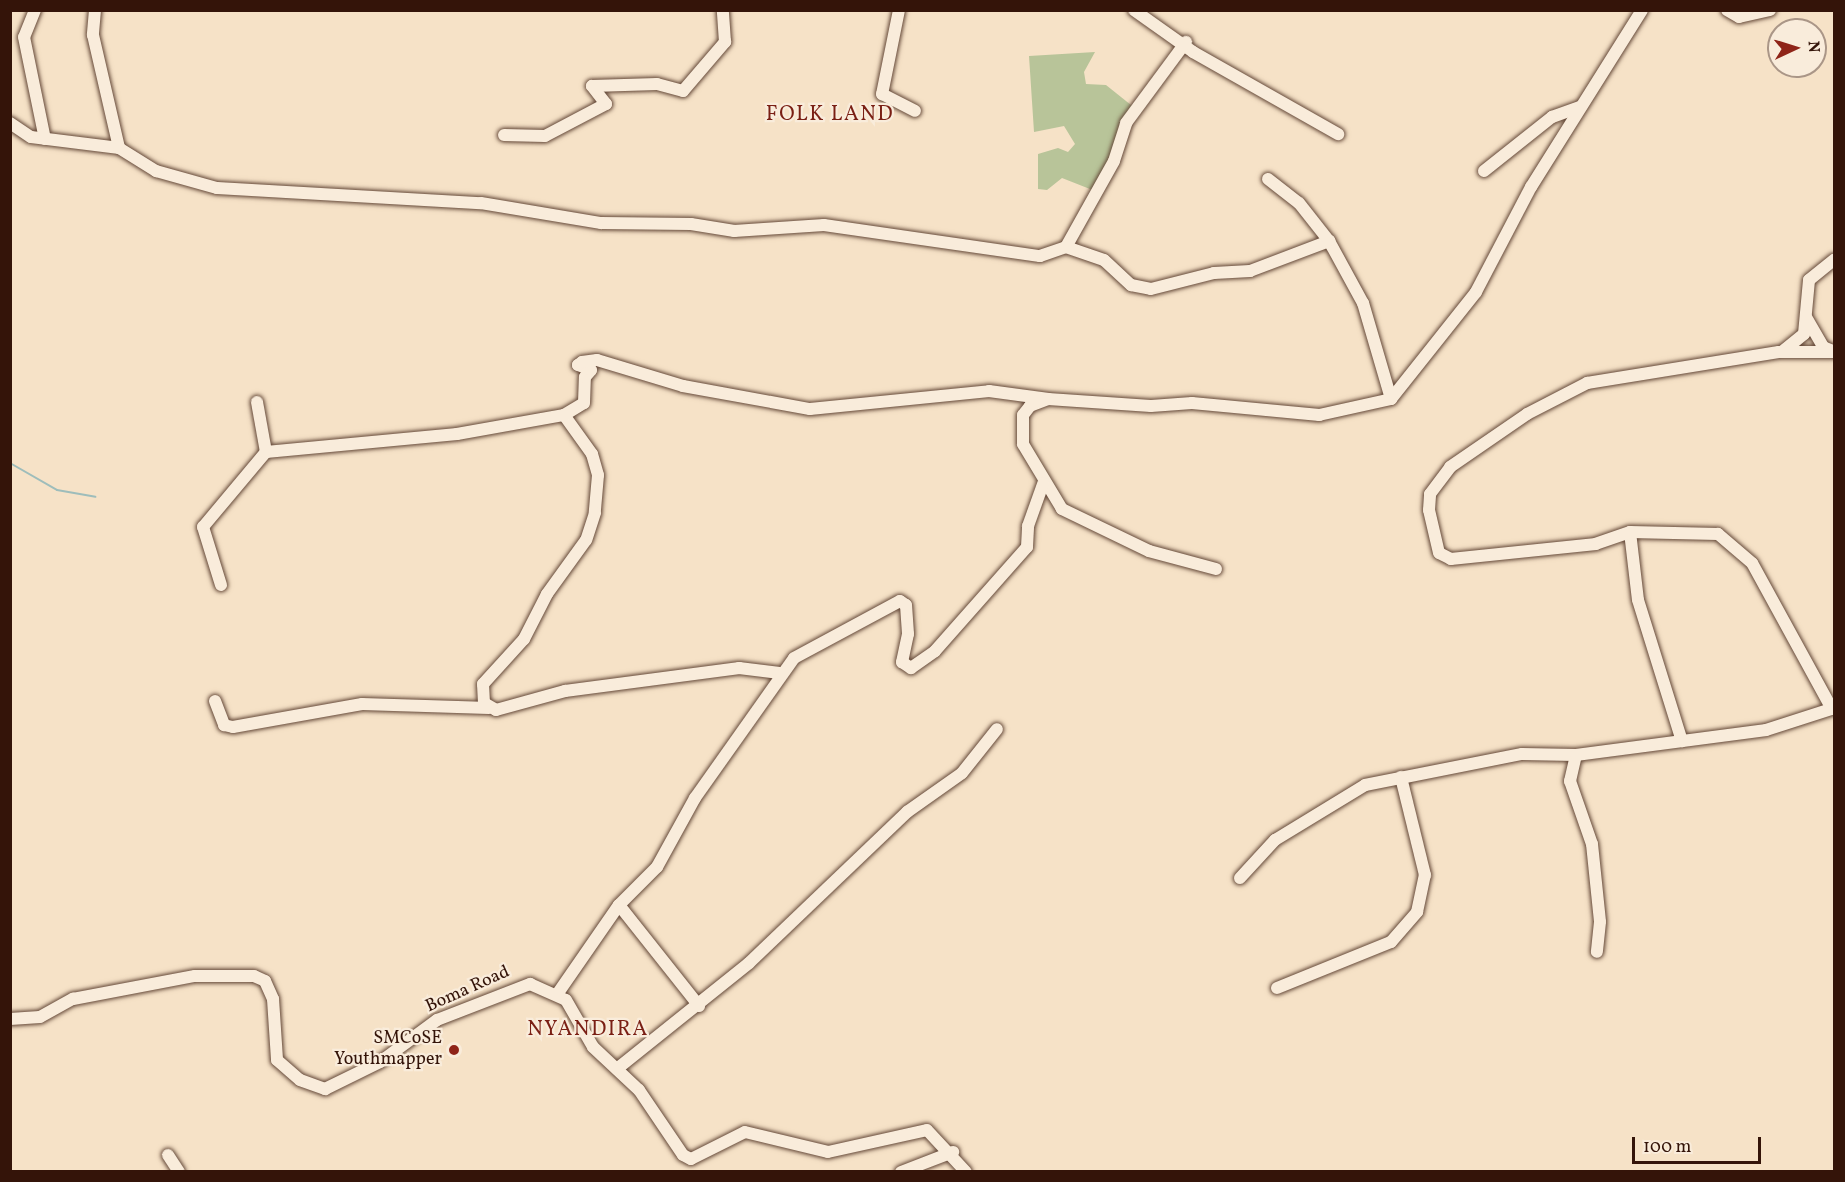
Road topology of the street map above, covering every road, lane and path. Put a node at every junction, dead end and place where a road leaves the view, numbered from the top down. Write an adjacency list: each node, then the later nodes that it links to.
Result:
1 (35, 10): 15 (street)
2 (95, 10): 16 (street)
3 (723, 10): 14 (street)
4 (899, 10): 11 (street)
5 (1134, 10): 9 (street)
6 (1642, 10): 10 (street)
7 (1727, 10): 8 (street)
8 (1770, 10)
9 (1186, 42): 13 (street); 20 (street)
10 (1579, 107): 17 (street); 26 (street)
11 (915, 111)
12 (10, 123): 15 (street)
13 (1338, 134)
14 (504, 135)
15 (45, 139): 16 (street)
16 (119, 148): 20 (street)
17 (1484, 171)
18 (1268, 179): 19 (street)
19 (1329, 241): 20 (street); 26 (street)
20 (1066, 247)
21 (1834, 260): 22 (street)
22 (1806, 317): 23 (street); 24 (street)
23 (1779, 352): 24 (street); 31 (street)
24 (1834, 352)
25 (1048, 399): 26 (street); 28 (street); 30 (street)
26 (1391, 399)
27 (257, 402): 29 (street)
28 (564, 415): 29 (street); 36 (street)
29 (266, 452): 33 (street)
30 (1043, 484): 32 (street); 34 (street)
31 (1630, 532): 37 (street); 39 (street)
32 (1216, 569)
33 (221, 585)
34 (780, 673): 36 (street); 43 (street)
35 (215, 701): 36 (street)
36 (489, 708)
37 (1833, 709): 39 (street)
38 (997, 729): 47 (street)
39 (1682, 741): 40 (street)
40 (1576, 755): 41 (street); 44 (street)
41 (1401, 777): 42 (street); 45 (street)
42 (1240, 878)
43 (619, 905): 46 (street); 47 (street)
44 (1597, 952)
45 (1277, 988)
46 (558, 993): 48 (street, Boma Road); 49 (street)
47 (699, 1006): 49 (street)
48 (10, 1019)
49 (618, 1068): 50 (street)
50 (953, 1152): 53 (street); 54 (street)
51 (168, 1155): 52 (street)
52 (180, 1172)
53 (901, 1172)
54 (966, 1172)

